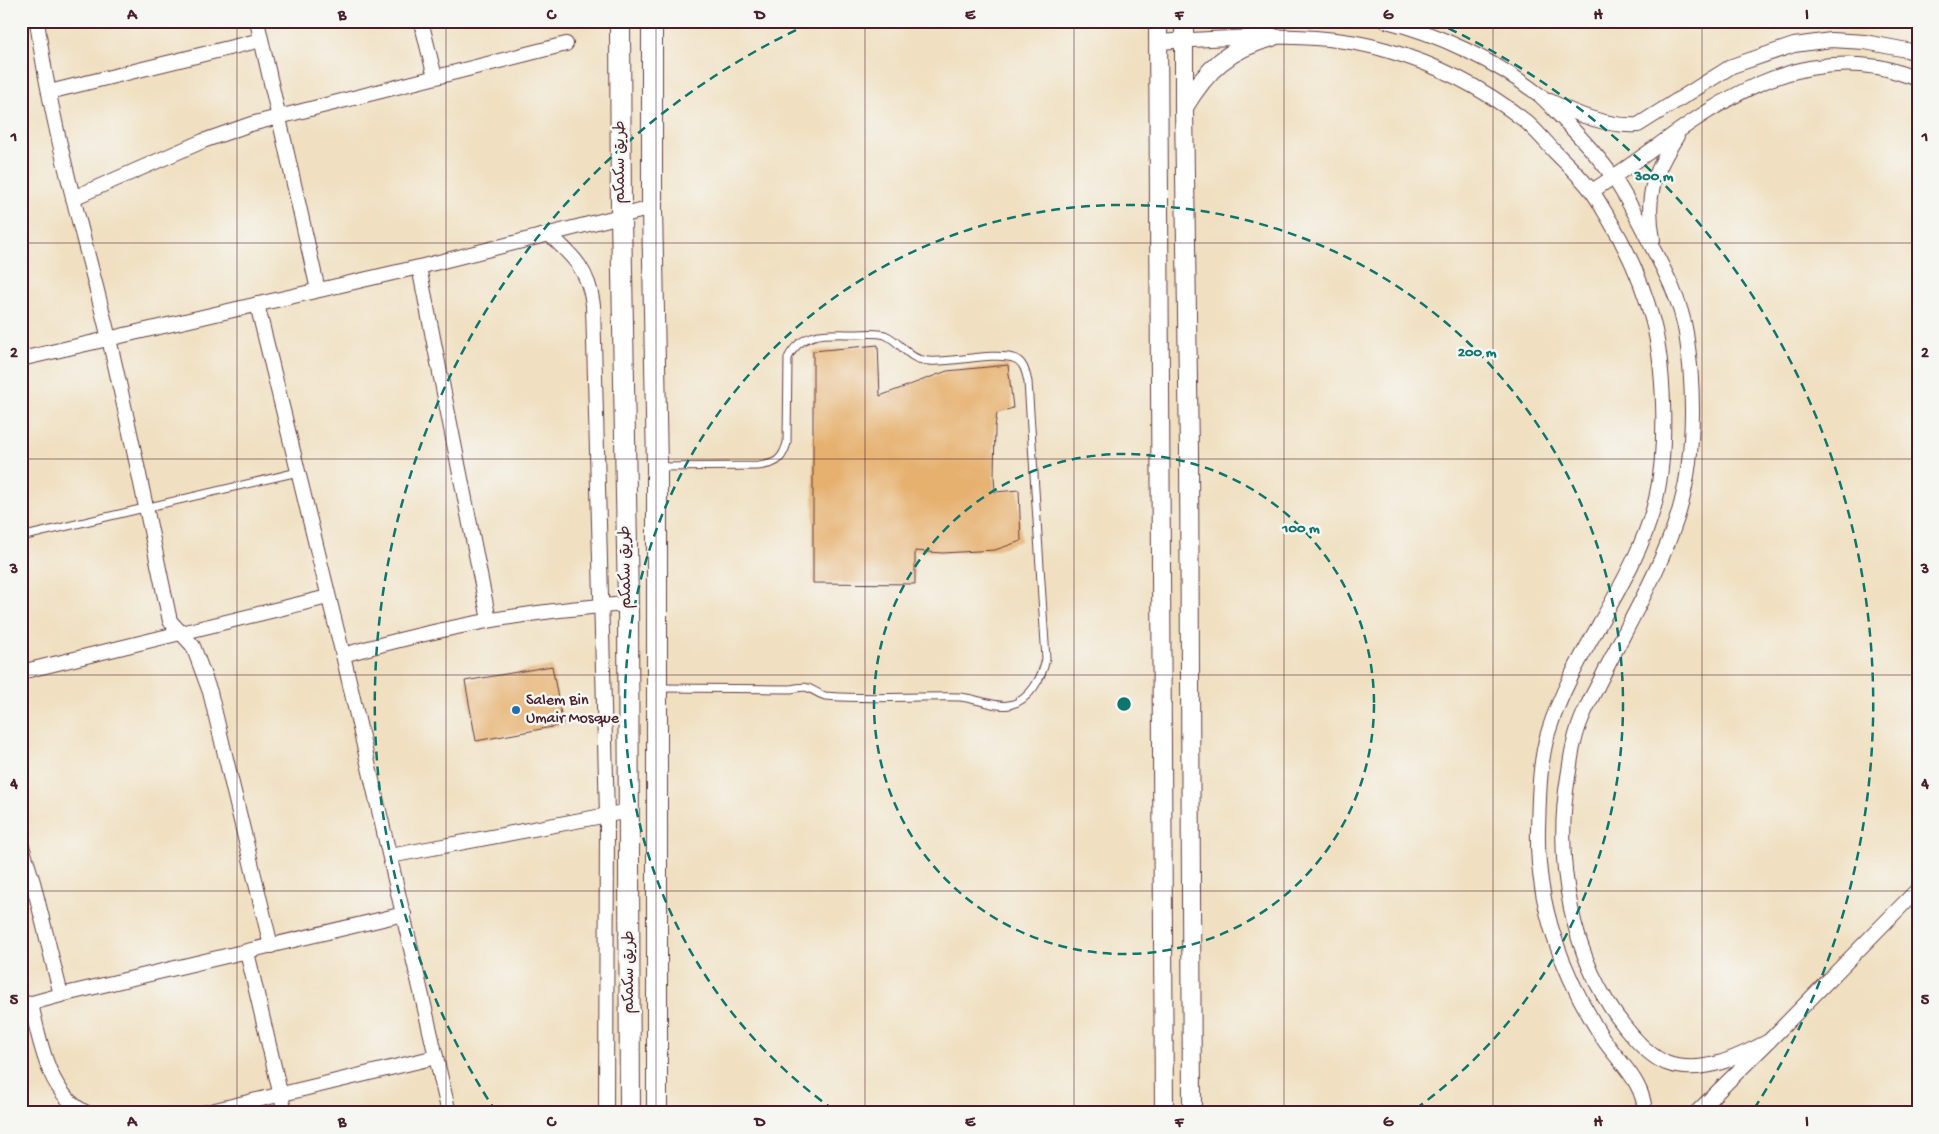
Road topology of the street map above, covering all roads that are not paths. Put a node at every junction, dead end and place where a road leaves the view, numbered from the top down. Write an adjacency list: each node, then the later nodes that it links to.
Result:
1 (37, 21): 17 (street)
2 (257, 21): 10 (street)
3 (421, 21): 15 (street)
4 (620, 21): 26 (main road, طريق سكمكم)
5 (652, 21): 25 (main road, طريق سكمكم)
6 (1158, 21): 12 (street)
7 (1184, 21): 11 (street)
8 (1386, 21): 18 (street)
9 (1272, 36): 11 (street); 19 (street); 23 (street)
10 (261, 40): 17 (street); 20 (street)
11 (1184, 40): 12 (street); 19 (street)
12 (1158, 42): 67 (street)
13 (566, 44): 15 (street)
14 (1918, 54): 18 (street)
15 (435, 77): 20 (street)
16 (1918, 79): 21 (street)
17 (49, 92): 24 (street)
18 (1540, 95): 22 (street)
19 (1184, 107): 68 (street)
20 (278, 117): 24 (street); 30 (street)
21 (1681, 129): 22 (street); 28 (street)
22 (1614, 178): 23 (street); 28 (street)
23 (1592, 191): 69 (street)
24 (73, 198): 32 (street)
25 (652, 208): 26 (street); 34 (main road, طريق سكمكم)
26 (621, 216): 27 (street); 39 (main road, طريق سكمكم)
27 (550, 235): 29 (street); 40 (street)
28 (1656, 253): 57 (street)
29 (419, 267): 30 (street); 41 (street)
30 (318, 290): 31 (street)
31 (258, 304): 32 (street); 35 (street)
32 (109, 339): 33 (street); 36 (street)
33 (21, 360)
34 (657, 467): 45 (main road, طريق سكمكم); 45 (lane)
35 (298, 472): 36 (lane); 38 (street)
36 (146, 508): 37 (lane); 42 (street)
37 (21, 537)
38 (328, 597): 42 (street); 43 (street)
39 (628, 604): 40 (street); 46 (main road, طريق سكمكم)
40 (602, 605): 41 (street); 47 (street)
41 (488, 620): 43 (street)
42 (182, 634): 44 (street); 53 (street)
43 (343, 655): 49 (street)
44 (21, 672)
45 (657, 688): 66 (main road, طريق سكمكم)
46 (630, 811): 47 (street); 65 (main road, طريق سكمكم)
47 (607, 815): 49 (street); 64 (street)
48 (21, 843): 50 (street)
49 (390, 856): 52 (street)
50 (27, 882): 55 (street)
51 (1918, 889): 57 (street)
52 (404, 914): 53 (street); 58 (street)
53 (271, 946): 54 (street)
54 (247, 952): 55 (street); 59 (street)
55 (61, 996): 56 (street)
56 (26, 1005): 60 (street)
57 (1769, 1041): 70 (street)
58 (436, 1057): 59 (street); 63 (street)
59 (280, 1094): 61 (street); 62 (street)
60 (87, 1113)
61 (203, 1113)
62 (285, 1113)
63 (449, 1113)
64 (606, 1113)
65 (630, 1113)
66 (657, 1113)
67 (1164, 1113)
68 (1192, 1113)
69 (1645, 1113)
70 (1696, 1113)

